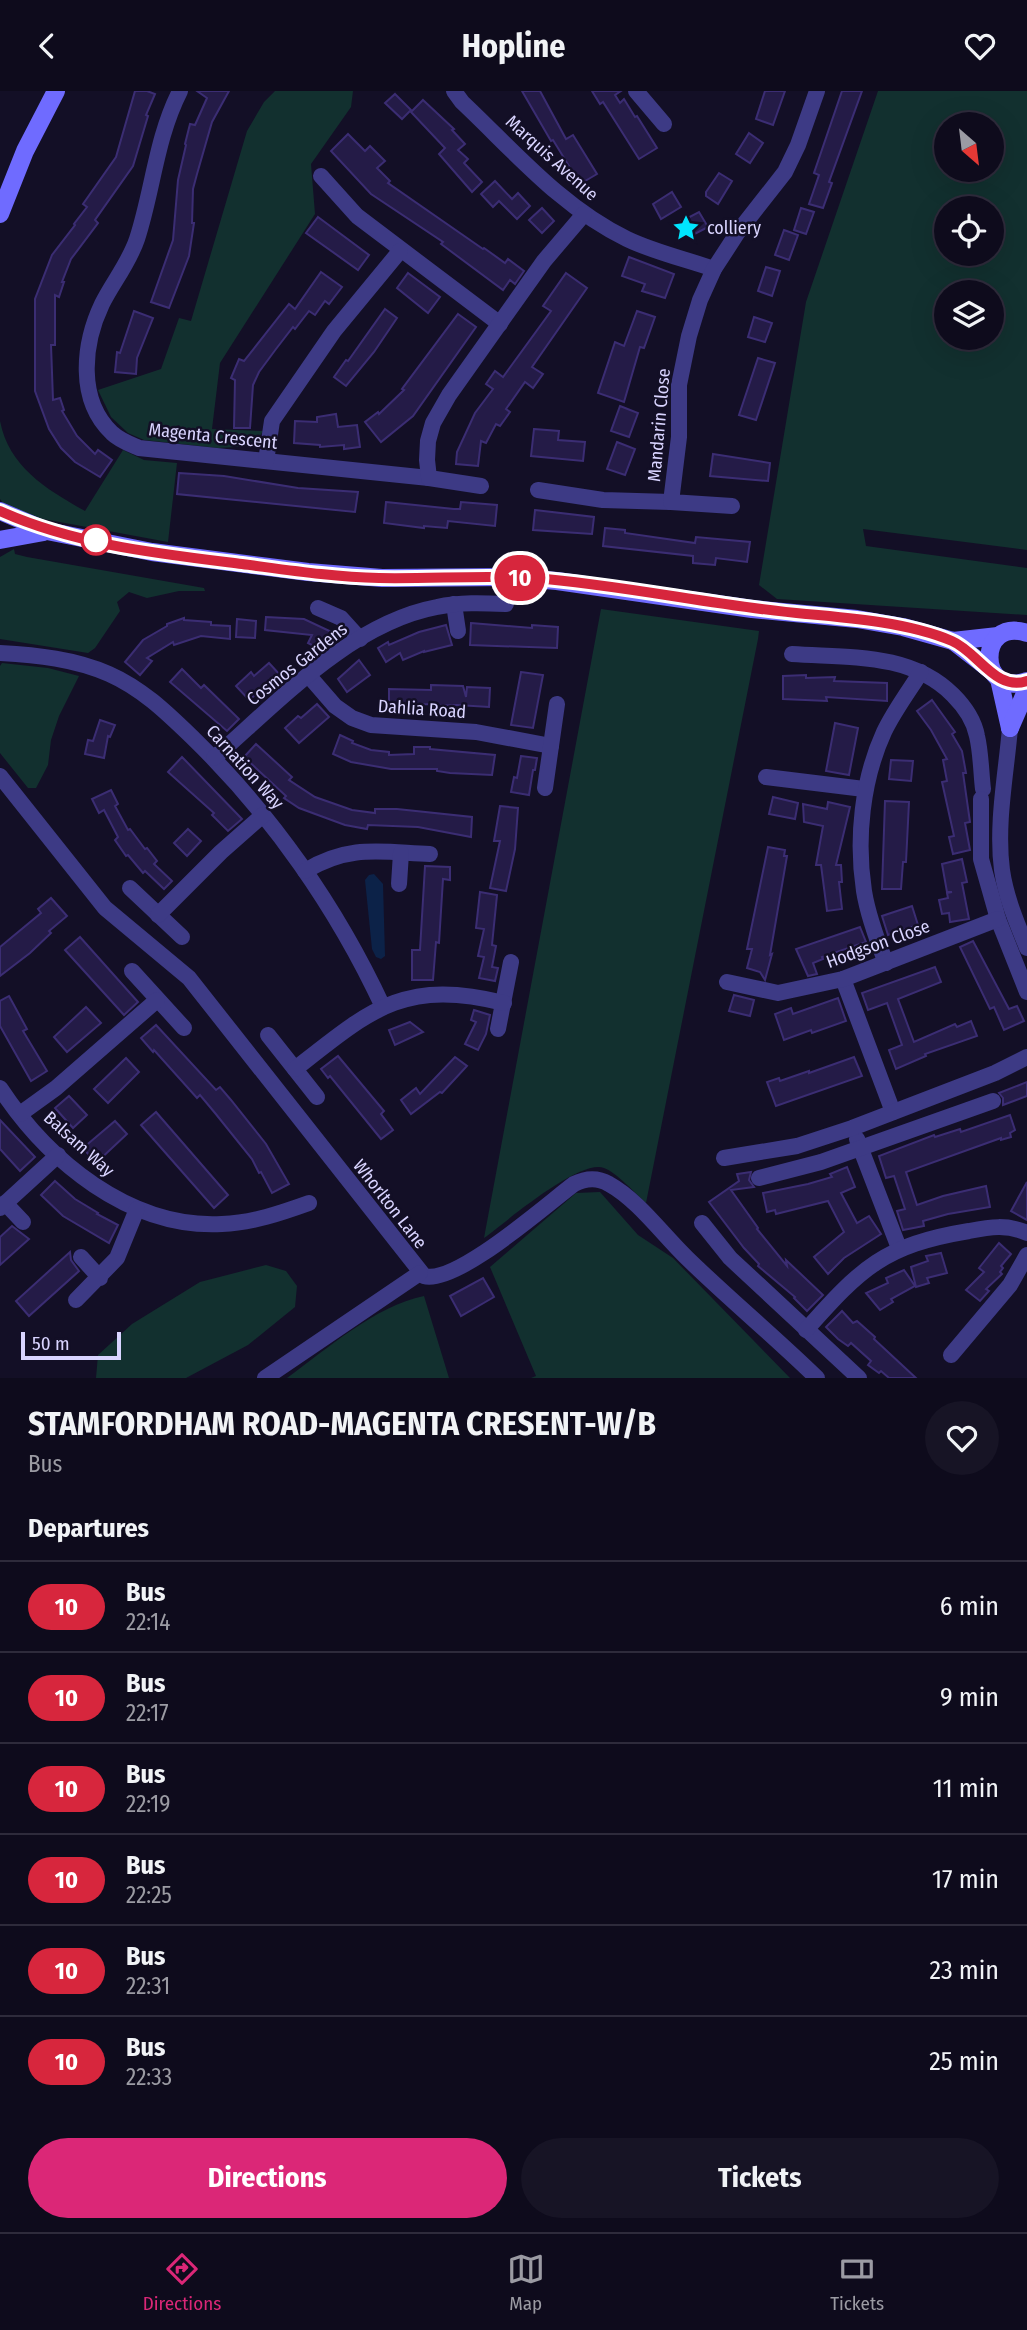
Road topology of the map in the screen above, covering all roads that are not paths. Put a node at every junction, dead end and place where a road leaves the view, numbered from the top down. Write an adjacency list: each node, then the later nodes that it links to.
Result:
1 (55, 91): 8 (main road)
2 (180, 91): 13 (street, Magenta Crescent)
3 (454, 91): 9 (street, Marquis Avenue)
4 (636, 91): 6 (street)
5 (817, 91): 11 (street, Mandarin Close)
6 (664, 124)
7 (321, 176): 10 (street)
8 (0, 214)
9 (584, 214): 11 (street, Marquis Avenue); 12 (street)
10 (400, 251): 12 (street); 13 (street)
11 (713, 269): 17 (street, Mandarin Close)
12 (500, 324): 14 (street)
13 (266, 461): 14 (street, Magenta Crescent)
14 (429, 478): 15 (street, Magenta Crescent)
15 (481, 486)
16 (538, 490): 17 (street, Mandarin Close)
17 (671, 502): 18 (street, Mandarin Close)
18 (732, 506)
19 (0, 511): 22 (main road)
20 (0, 519): 21 (main road)
21 (0, 528)
22 (47, 531): 23 (main road); 31 (main road)
23 (0, 540)
24 (454, 604): 25 (street, Cosmos Gardens); 27 (street); 30 (street, Cosmos Gardens)
25 (506, 604)
26 (318, 608): 30 (street)
27 (458, 631)
28 (1027, 633): 29 (main road)
29 (998, 636): 31 (main road); 35 (main road)
30 (360, 639): 36 (street, Cosmos Gardens)
31 (953, 641): 35 (main road)
32 (0, 653): 42 (street, Carnation Way)
33 (792, 654): 34 (street)
34 (921, 672): 46 (street); 54 (street)
35 (996, 675): 37 (main road); 40 (main road)
36 (309, 676): 41 (street, Dahlia Road); 42 (street, Cosmos Gardens)
37 (1027, 681)
38 (1027, 689): 40 (main road)
39 (557, 704): 41 (street)
40 (1010, 728): 56 (street)
41 (551, 746): 45 (street)
42 (214, 758): 47 (street, Carnation Way)
43 (0, 776): 90 (street, Whorlton Lane)
44 (766, 776): 46 (street)
45 (545, 788)
46 (864, 789): 58 (street)
47 (263, 815): 50 (street, Carnation Way); 53 (street)
48 (401, 853): 49 (street); 50 (street); 51 (street)
49 (430, 855)
50 (306, 871): 65 (street, Carnation Way)
51 (399, 884)
52 (130, 888): 53 (street)
53 (158, 915): 55 (street)
54 (998, 919): 58 (street, Hodgson Close); 62 (street)
55 (181, 937)
56 (1027, 949)
57 (510, 962): 64 (street)
58 (886, 964): 60 (street, Hodgson Close)
59 (132, 971): 63 (street)
60 (842, 979): 61 (street, Hodgson Close); 74 (street)
61 (727, 982)
62 (1027, 992)
63 (158, 1000): 66 (street); 75 (street)
64 (504, 1003): 65 (street); 67 (street)
65 (383, 1007): 70 (street)
66 (184, 1028)
67 (498, 1029)
68 (268, 1035): 70 (street)
69 (1027, 1057): 74 (street)
70 (295, 1069): 72 (street)
71 (0, 1088): 75 (street, Balsam Way)
72 (317, 1097)
73 (993, 1101): 77 (street)
74 (893, 1112): 76 (street)
75 (20, 1114): 78 (street, Balsam Way)
76 (852, 1128): 77 (street); 79 (street)
77 (860, 1149): 80 (street); 87 (street)
78 (58, 1154): 82 (street); 83 (street, Balsam Way)
79 (724, 1159)
80 (759, 1178)
81 (310, 1203): 83 (street, Balsam Way)
82 (2, 1205): 84 (street)
83 (137, 1209): 91 (street)
84 (23, 1223)
85 (702, 1223): 93 (street)
86 (1027, 1233): 87 (street)
87 (899, 1248): 93 (street)
88 (1027, 1255): 94 (street)
89 (81, 1257): 91 (street)
90 (420, 1273): 95 (street); 96 (street, Whorlton Lane)
91 (100, 1278): 92 (street)
92 (76, 1300)
93 (806, 1330): 97 (street)
94 (951, 1355)
95 (265, 1378)
96 (817, 1378)
97 (859, 1378)

